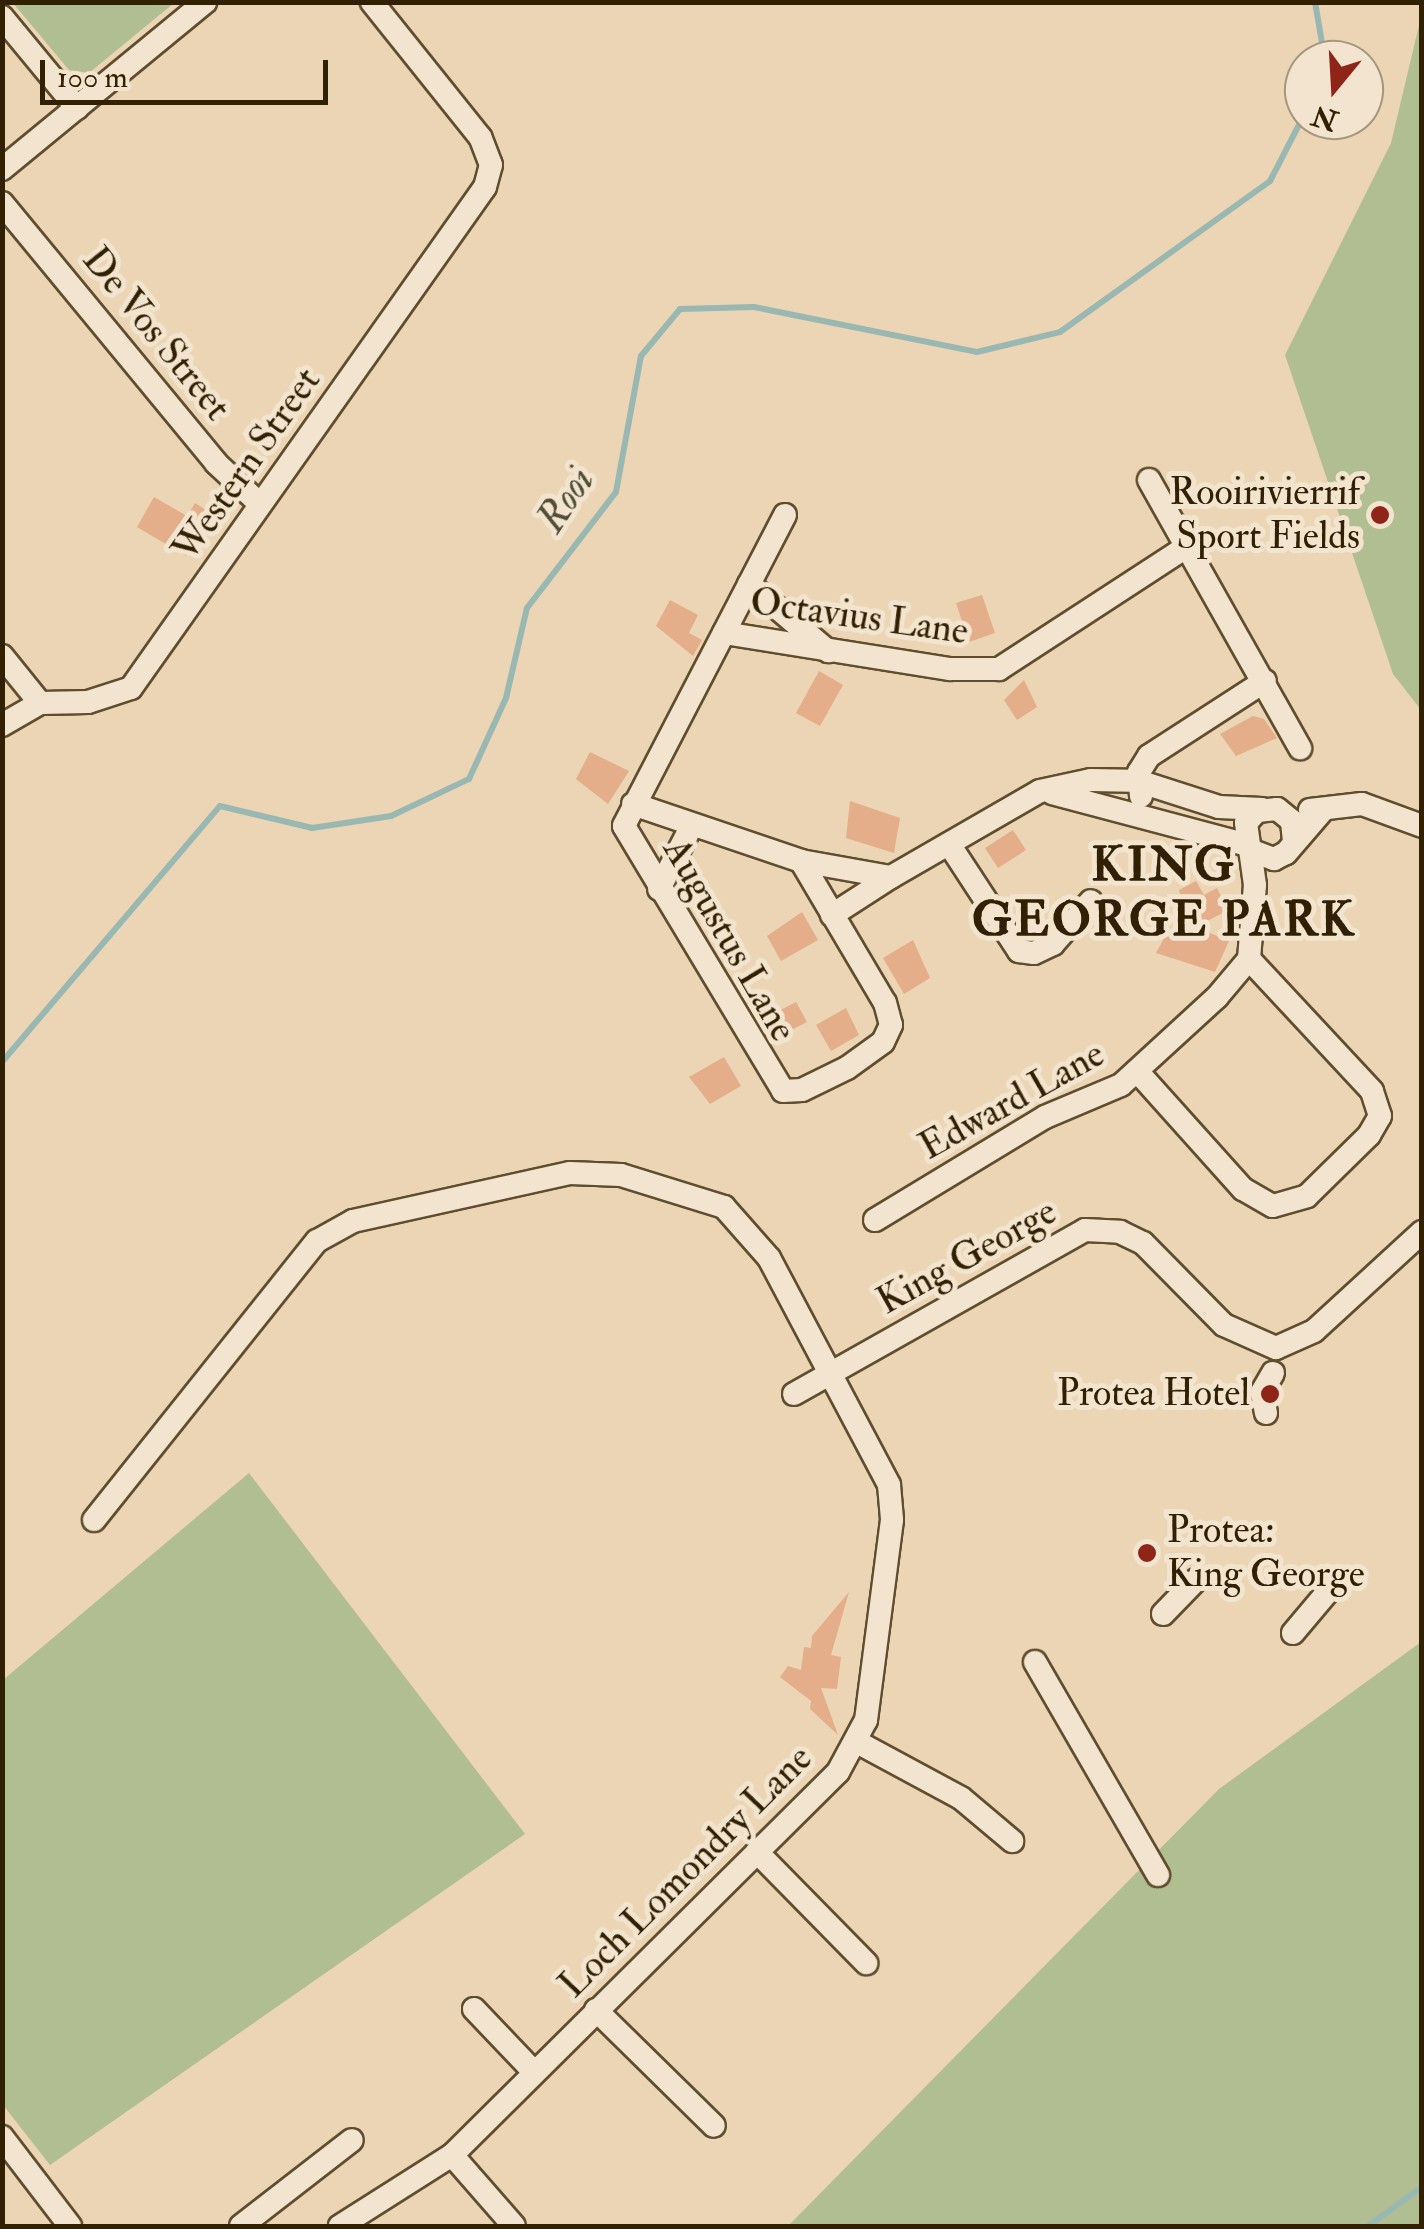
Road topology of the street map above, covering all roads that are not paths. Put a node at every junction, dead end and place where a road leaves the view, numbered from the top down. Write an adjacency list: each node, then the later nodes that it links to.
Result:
1 (205, 2): 4 (street)
2 (372, 2): 8 (street, Western Street)
3 (2, 17): 4 (street)
4 (77, 108): 5 (street)
5 (2, 170)
6 (2, 203): 8 (street, De Vos Street)
7 (1149, 480): 10 (street)
8 (260, 504): 16 (street, Western Street)
9 (785, 515): 11 (street)
10 (1188, 546): 13 (street, Octavius Lane); 15 (street)
11 (750, 584): 12 (street); 13 (street)
12 (724, 634): 13 (street, Octavius Lane); 21 (street)
13 (828, 651)
14 (2, 656): 16 (street)
15 (1264, 681): 18 (street); 19 (street)
16 (40, 702): 17 (street, Western Street)
17 (2, 724)
18 (1300, 748)
19 (1138, 781): 20 (street); 22 (street); 24 (street)
20 (1040, 791): 24 (street); 27 (street)
21 (633, 804): 25 (street); 33 (street, Augustus Lane)
22 (1270, 809): 23 (street); 28 (street); 29 (street)
23 (1324, 810): 26 (street); 29 (street)
24 (1143, 813): 28 (street)
25 (692, 825): 30 (street); 33 (street)
26 (1422, 826)
27 (949, 844): 31 (street); 34 (street)
28 (1248, 847): 29 (street); 32 (street)
29 (1286, 849): 32 (street)
30 (802, 861): 31 (street); 35 (street, Augustus Lane)
31 (891, 877): 35 (street)
32 (1255, 885): 36 (street)
33 (659, 888): 35 (street, Augustus Lane)
34 (1091, 901)
35 (832, 915)
36 (1249, 959): 37 (street, Edward Lane); 37 (street)
37 (1138, 1071): 38 (street, Edward Lane)
38 (874, 1220)
39 (1422, 1232): 41 (street, King George)
40 (1272, 1373): 43 (street)
41 (830, 1376): 42 (street, King George); 44 (street, Loch Lomondry Lane); 50 (street, Loch Lomondry Lane)
42 (794, 1394)
43 (1266, 1413)
44 (94, 1520)
45 (1196, 1580): 47 (street)
46 (1336, 1582): 48 (street)
47 (1163, 1614)
48 (1293, 1633)
49 (1034, 1662): 53 (street)
50 (857, 1742): 51 (street); 52 (street, Loch Lomondry Lane)
51 (1012, 1842)
52 (757, 1852): 54 (street); 56 (street, Loch Lomondry Lane)
53 (1158, 1875)
54 (866, 1963)
55 (474, 2008): 57 (street)
56 (596, 2010): 57 (street, Loch Lomondry Lane); 58 (street)
57 (534, 2072): 61 (street, Loch Lomondry Lane)
58 (714, 2126)
59 (2, 2137): 62 (street)
60 (352, 2140): 63 (street)
61 (452, 2155): 64 (street, Loch Lomondry Lane); 65 (street)
62 (70, 2226)
63 (240, 2226)
64 (340, 2226)
65 (514, 2226)

